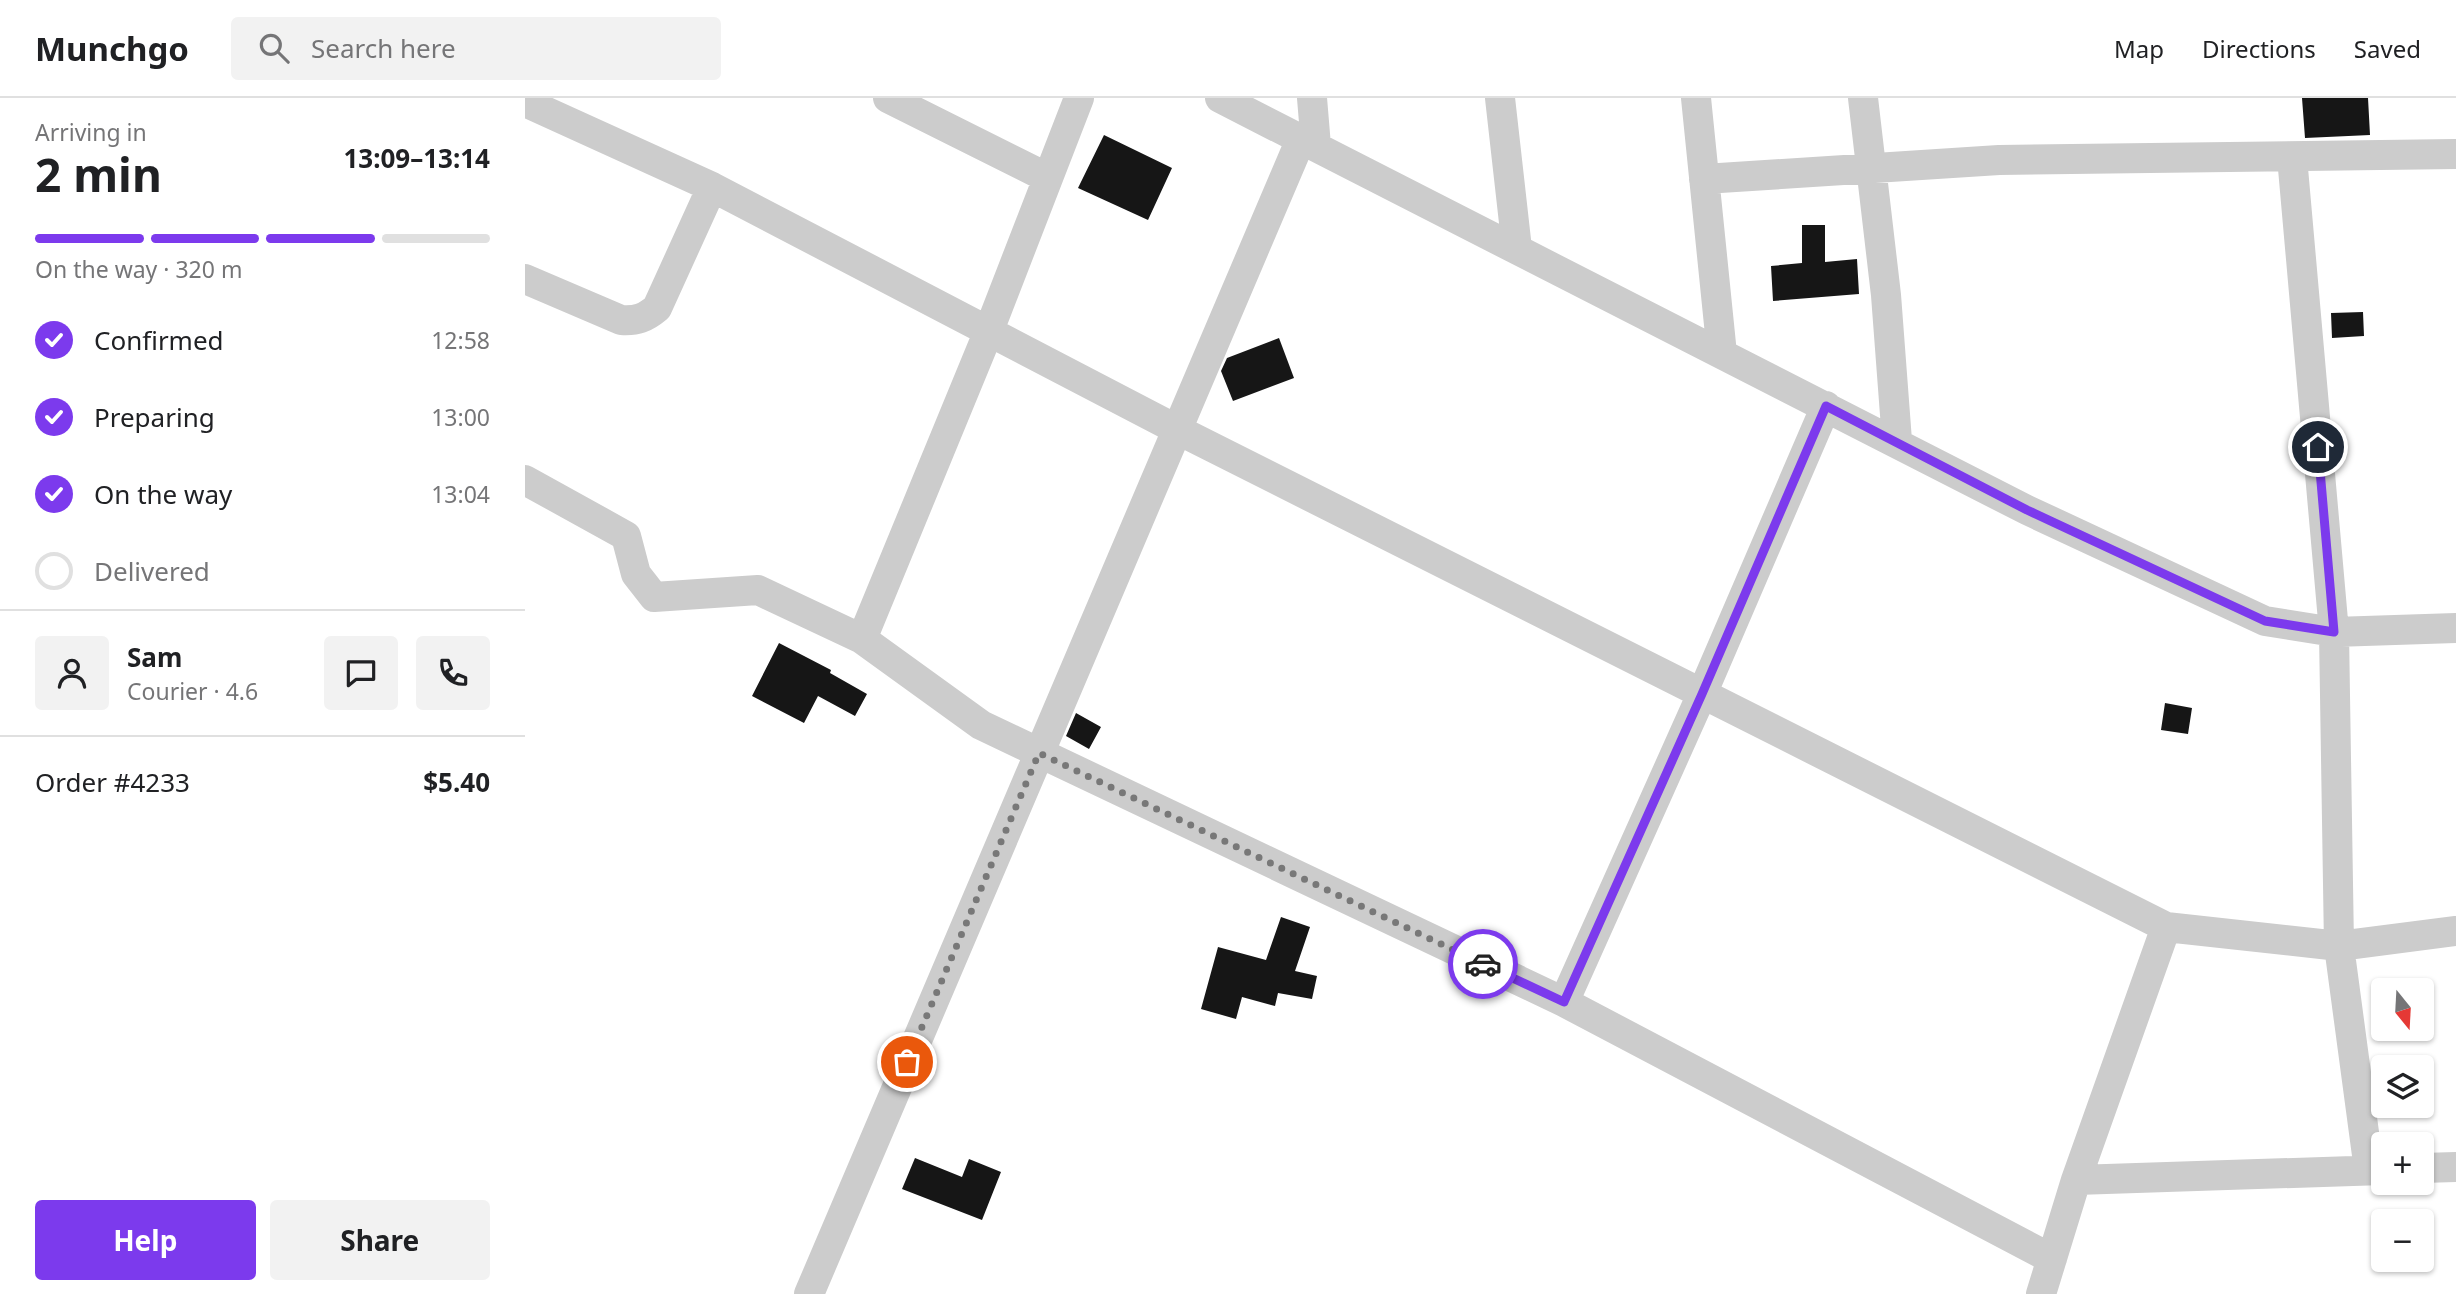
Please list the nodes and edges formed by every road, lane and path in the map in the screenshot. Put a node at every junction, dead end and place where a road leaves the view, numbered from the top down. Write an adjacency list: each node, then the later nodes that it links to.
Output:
1 (887, 98): 13 (street)
2 (1079, 98): 13 (street)
3 (1220, 98): 9 (street)
4 (1312, 98): 9 (street)
5 (1500, 98): 16 (street)
6 (1696, 98): 14 (street)
7 (1863, 98): 12 (street)
8 (525, 102): 15 (street)
9 (1308, 143): 16 (street); 21 (street)
10 (2456, 154): 11 (street)
11 (2292, 157): 12 (street); 25 (street)
12 (1871, 168): 14 (street); 22 (street)
13 (1048, 178): 18 (street)
14 (1704, 179): 19 (street)
15 (712, 187): 17 (street); 18 (street)
16 (1517, 249): 19 (street)
17 (525, 279)
18 (988, 333): 21 (street); 26 (street)
19 (1722, 354): 20 (street)
20 (1826, 406): 22 (street); 27 (street)
21 (1176, 429): 27 (street); 28 (street)
22 (1897, 441): 25 (street)
23 (525, 480): 26 (street)
24 (2456, 628): 25 (street)
25 (2334, 632): 31 (street)
26 (862, 639): 28 (street)
27 (1702, 694): 29 (street); 32 (street)
28 (1039, 753): 32 (street); 39 (street)
29 (2166, 927): 31 (street); 37 (street)
30 (2456, 931): 31 (street)
31 (2339, 946): 33 (street)
32 (1564, 1002): 38 (street)
33 (2371, 1140)
34 (2456, 1167): 35 (street)
35 (2434, 1168)
36 (2371, 1170): 37 (street)
37 (2076, 1180): 38 (street)
38 (2052, 1259): 40 (street)
39 (809, 1294)
40 (2041, 1294)

